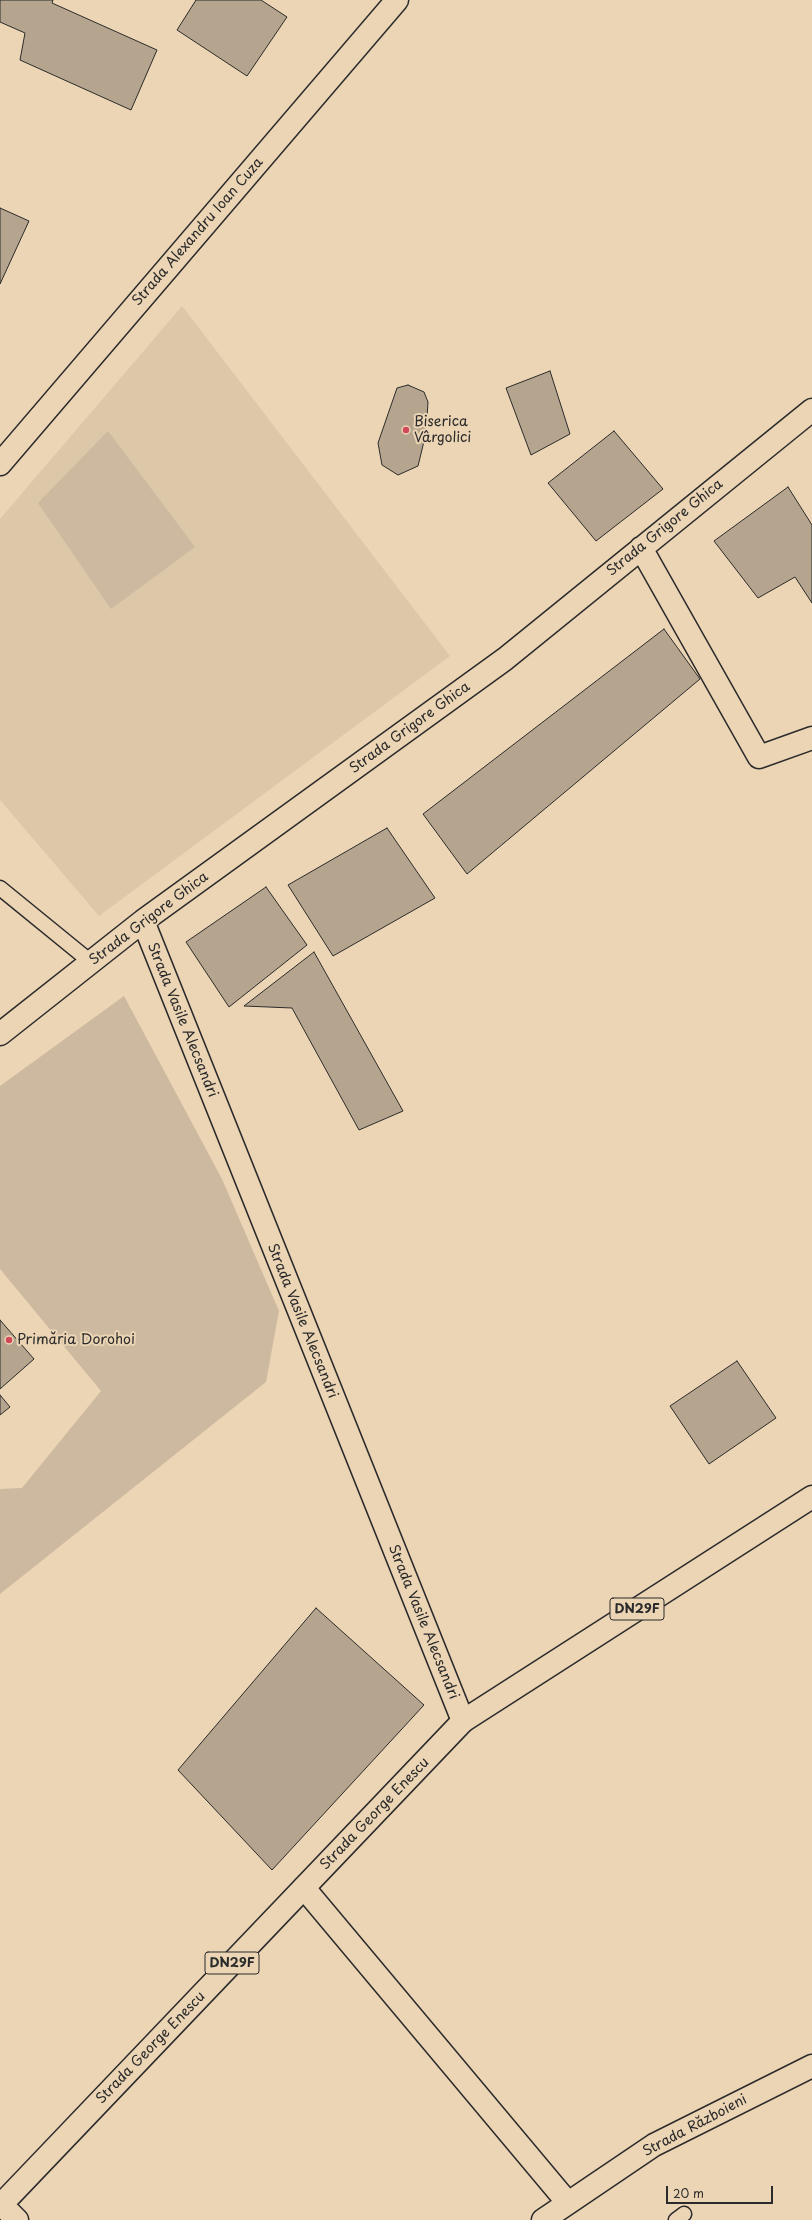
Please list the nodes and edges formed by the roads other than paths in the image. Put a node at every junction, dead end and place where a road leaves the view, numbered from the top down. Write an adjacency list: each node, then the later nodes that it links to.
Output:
1 (397, 0): 3 (street, Strada Alexandru Ioan Cuza)
2 (812, 410): 4 (street, Strada Grigore Ghica)
3 (0, 464)
4 (641, 548): 5 (street); 7 (street, Strada Grigore Ghica)
5 (812, 738)
6 (0, 888): 8 (lane)
7 (143, 921): 8 (street, Strada Grigore Ghica); 11 (street, Strada Vasile Alecsandri)
8 (92, 962): 9 (street, Strada Grigore Ghica)
9 (0, 1034)
10 (812, 1497): 11 (street, Strada George Enescu / DN29F)
11 (463, 1721): 12 (street, Strada George Enescu / DN29F)
12 (304, 1888): 14 (street); 15 (street, Strada George Enescu / DN29F)
13 (812, 2066): 14 (street, Strada Războieni)
14 (568, 2203): 17 (street, Strada Războieni)
15 (1, 2204): 16 (street, DN29F)
16 (17, 2220)
17 (543, 2220)

